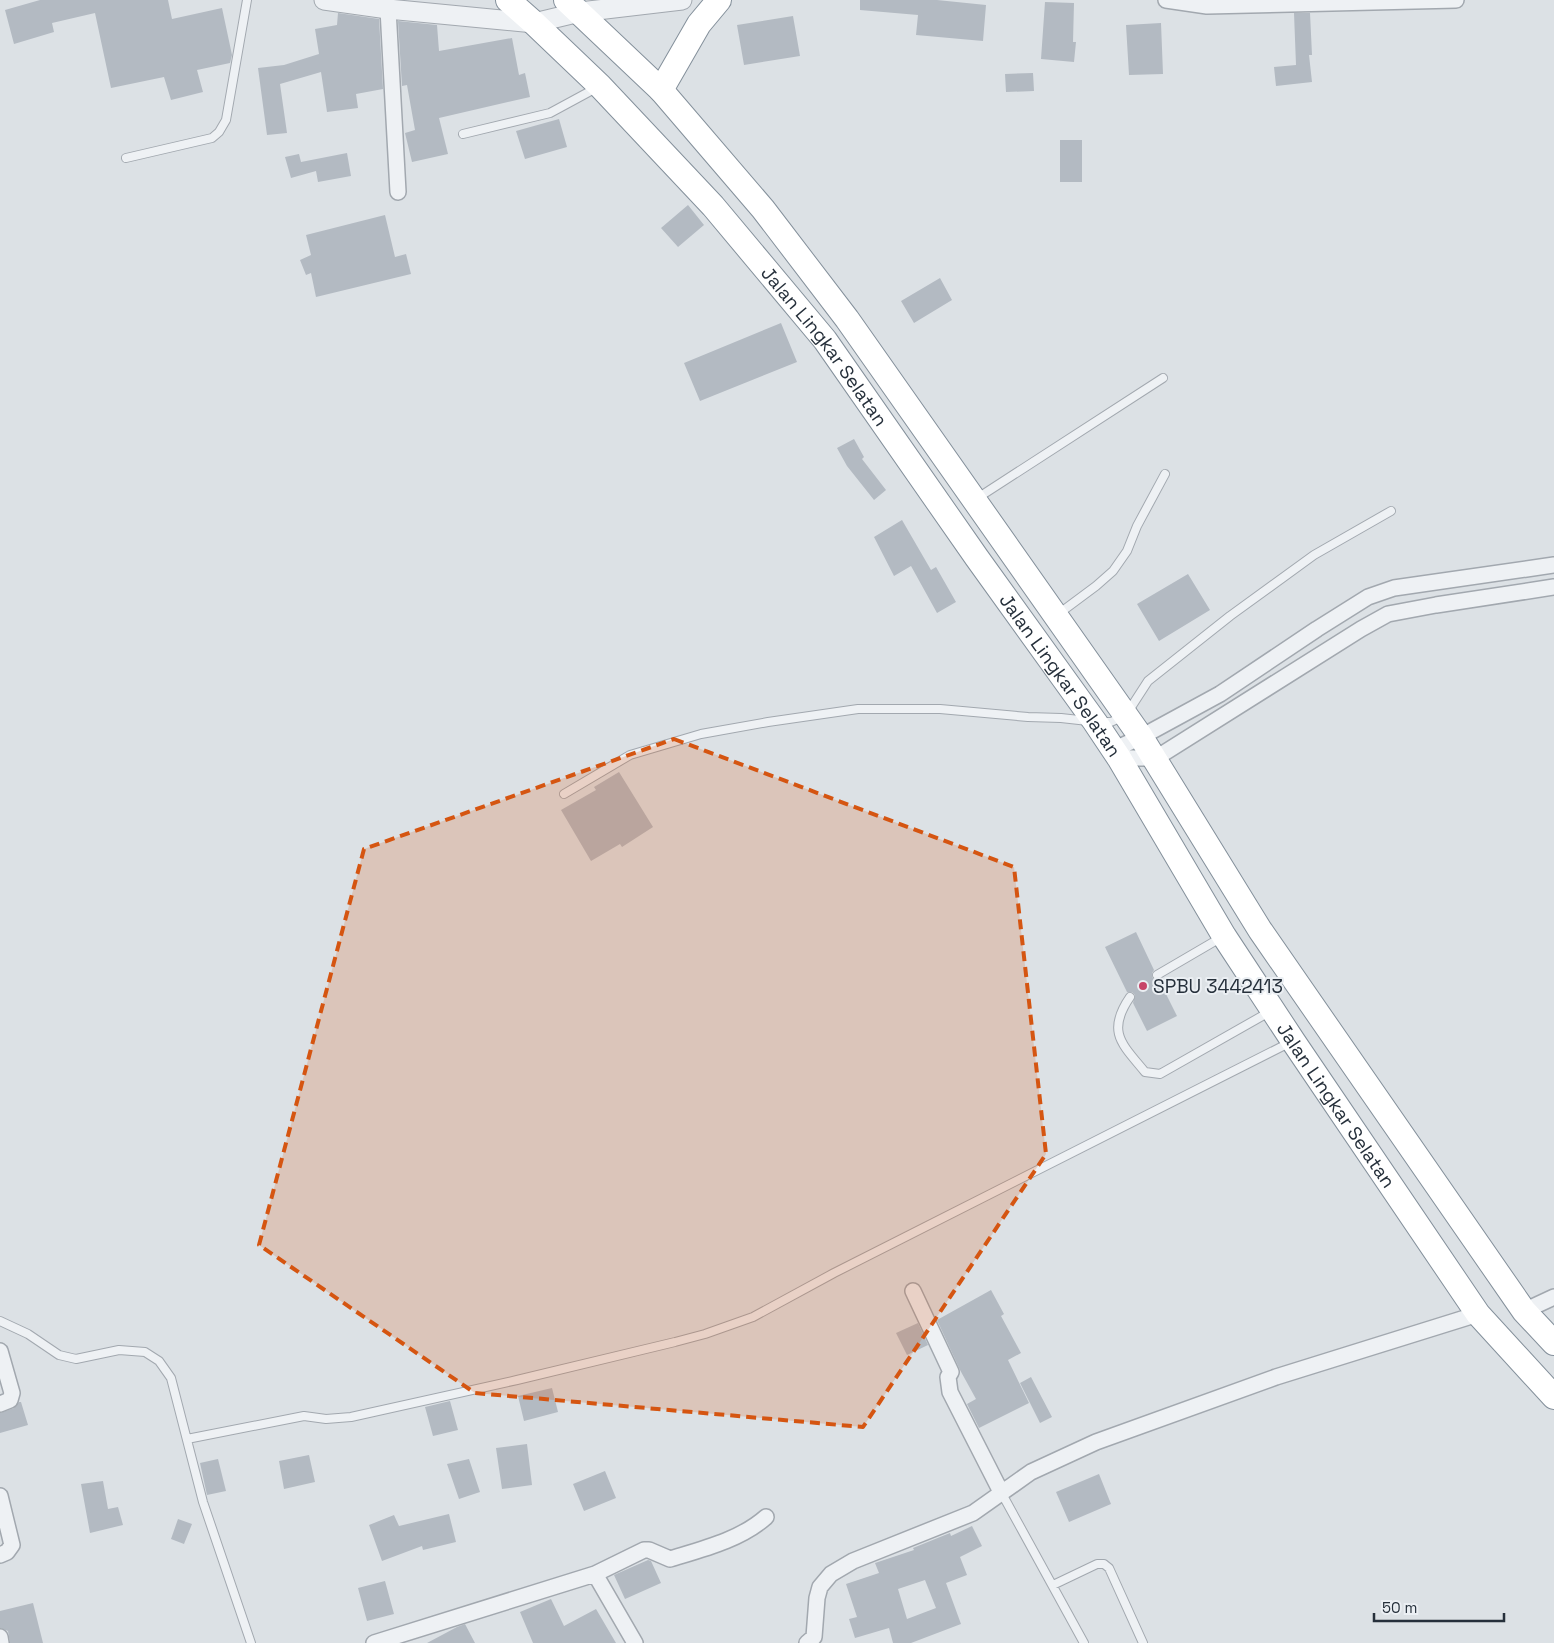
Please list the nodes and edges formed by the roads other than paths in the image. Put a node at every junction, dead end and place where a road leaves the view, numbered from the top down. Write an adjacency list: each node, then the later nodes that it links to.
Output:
1 (247, 0): 15 (lane)
2 (324, 0): 10 (street)
3 (508, 0): 11 (highway, Jalan Lingkar Selatan)
4 (682, 0): 9 (street)
5 (719, 0): 13 (highway)
6 (1166, 0): 8 (street)
7 (1456, 0): 8 (street)
8 (1382, 1)
9 (573, 6): 11 (street); 13 (highway, Jalan Lingkar Selatan)
10 (388, 9): 11 (street); 16 (street)
11 (534, 23): 12 (highway, Jalan Lingkar Selatan)
12 (600, 86): 14 (lane); 25 (highway, Jalan Lingkar Selatan)
13 (662, 90): 19 (highway, Jalan Lingkar Selatan)
14 (463, 134)
15 (126, 158)
16 (398, 192)
17 (1163, 378): 19 (lane)
18 (1164, 474): 23 (lane)
19 (974, 500): 23 (highway, Jalan Lingkar Selatan)
20 (1391, 511): 24 (lane)
21 (1554, 565): 26 (street)
22 (1554, 587): 28 (street)
23 (1055, 616): 24 (highway, Jalan Lingkar Selatan)
24 (1126, 715): 25 (lane); 26 (highway, Jalan Lingkar Selatan)
25 (1095, 722): 27 (highway, Jalan Lingkar Selatan); 29 (lane)
26 (1141, 737): 27 (street); 28 (highway, Jalan Lingkar Selatan)
27 (1116, 754): 28 (street); 30 (highway, Jalan Lingkar Selatan)
28 (1156, 758): 37 (highway, Jalan Lingkar Selatan)
29 (564, 794)
30 (1224, 936): 31 (lane); 33 (highway, Jalan Lingkar Selatan)
31 (1157, 975)
32 (1130, 997): 33 (lane)
33 (1273, 1010): 34 (highway, Jalan Lingkar Selatan)
34 (1293, 1041): 38 (highway, Jalan Lingkar Selatan); 44 (lane)
35 (913, 1291): 45 (street)
36 (1554, 1297): 37 (street)
37 (1524, 1311): 40 (highway, Jalan Lingkar Selatan)
38 (1478, 1314): 42 (highway, Jalan Lingkar Selatan); 45 (street)
39 (0, 1321): 44 (lane)
40 (1554, 1344)
41 (0, 1351): 43 (street)
42 (1554, 1398)
43 (0, 1404)
44 (187, 1439): 54 (lane)
45 (1002, 1492): 50 (lane); 52 (street)
46 (0, 1496): 48 (street)
47 (766, 1517): 49 (street)
48 (0, 1555)
49 (595, 1574): 55 (street); 56 (street)
50 (1054, 1585): 57 (lane); 58 (lane)
51 (0, 1637): 53 (street)
52 (813, 1641)
53 (1, 1643)
54 (251, 1643)
55 (374, 1643)
56 (635, 1643)
57 (1084, 1643)
58 (1142, 1643)

